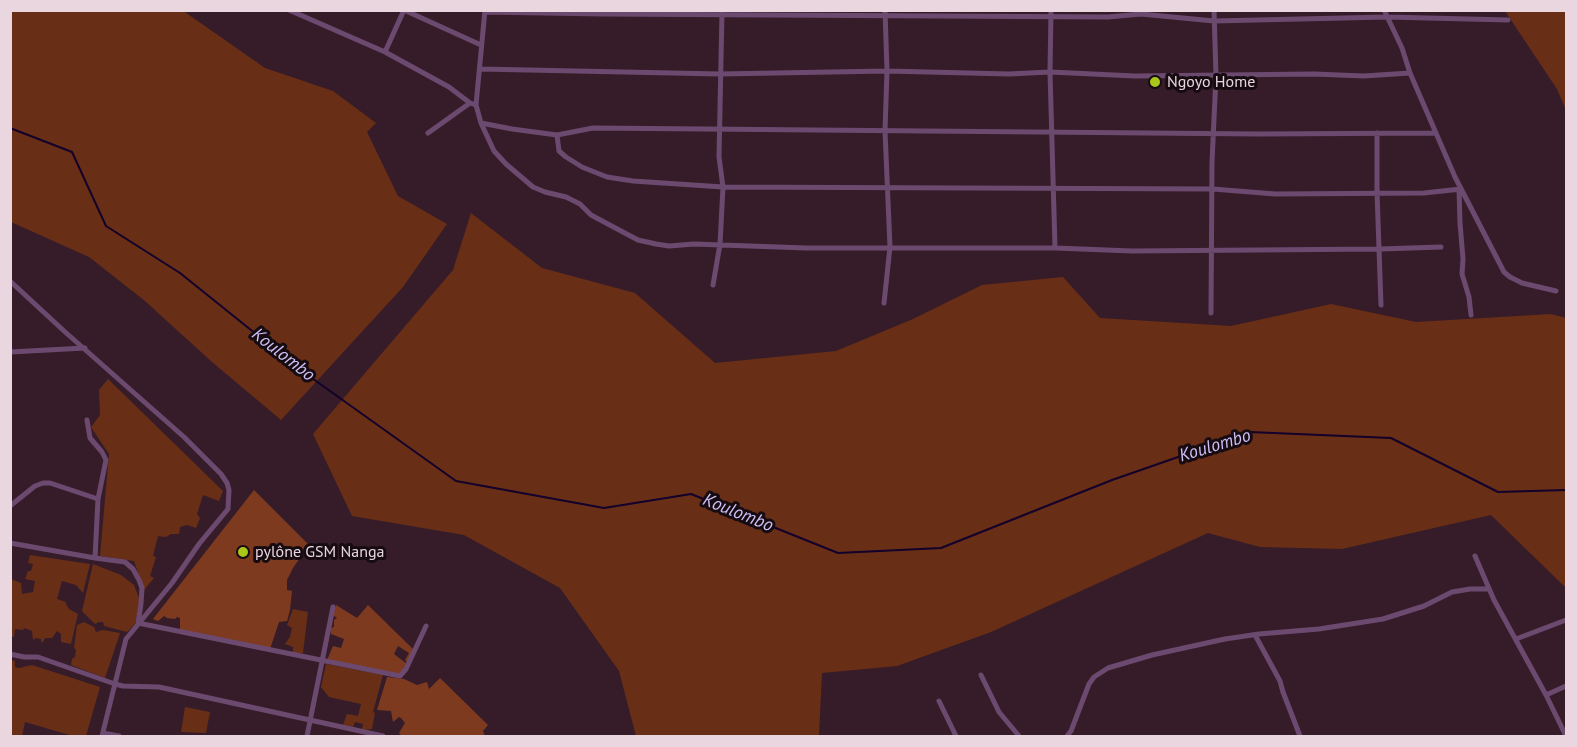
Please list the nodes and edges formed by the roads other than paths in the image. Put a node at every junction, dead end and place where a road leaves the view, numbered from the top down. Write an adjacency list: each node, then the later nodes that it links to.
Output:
1 (289, 10): 12 (street)
2 (1214, 10): 10 (street)
3 (1384, 10): 8 (street)
4 (485, 11): 5 (street); 11 (street)
5 (723, 12): 6 (street); 17 (street)
6 (885, 13): 7 (street); 14 (street)
7 (1051, 13): 10 (street); 15 (street)
8 (1387, 17): 9 (street); 10 (street); 16 (street)
9 (1508, 20)
10 (1214, 21): 18 (street)
11 (481, 45): 12 (street); 13 (street)
12 (385, 52): 19 (street)
13 (480, 69): 17 (street); 19 (street)
14 (887, 71): 15 (street); 17 (street); 22 (street)
15 (1050, 72): 18 (street); 23 (street)
16 (1410, 73): 18 (street); 27 (street)
17 (720, 74): 21 (street)
18 (1216, 76): 25 (street)
19 (473, 104): 20 (street); 24 (street)
20 (481, 123): 28 (street); 35 (street)
21 (720, 129): 22 (street); 28 (street); 29 (street)
22 (885, 131): 23 (street); 30 (street)
23 (1051, 131): 25 (street); 31 (street)
24 (428, 133)
25 (1213, 133): 26 (street); 32 (street)
26 (1377, 133): 27 (street); 34 (street)
27 (1436, 133): 33 (street)
28 (556, 135): 29 (street)
29 (723, 187): 30 (street); 35 (street)
30 (887, 187): 31 (street); 36 (street)
31 (1053, 189): 32 (street); 38 (street)
32 (1213, 189): 34 (street); 40 (street)
33 (1460, 189): 34 (street); 43 (street); 47 (street)
34 (1377, 192): 39 (street)
35 (720, 244): 36 (street); 42 (street)
36 (890, 247): 38 (street); 44 (street)
37 (1441, 247): 39 (street)
38 (1055, 248): 40 (street)
39 (1380, 249): 40 (street); 45 (street)
40 (1212, 250): 46 (street)
41 (10, 281): 48 (street)
42 (713, 285)
43 (1556, 291)
44 (884, 303)
45 (1381, 305)
46 (1211, 313)
47 (1471, 315)
48 (85, 348): 49 (street); 59 (street)
49 (10, 352)
50 (87, 420): 51 (street)
51 (98, 499): 52 (street); 55 (street)
52 (10, 506)
53 (10, 543): 55 (street)
54 (1475, 556): 56 (street)
55 (95, 558): 59 (street)
56 (1489, 589): 61 (street); 62 (street)
57 (333, 607): 64 (street)
58 (1566, 620): 62 (street)
59 (138, 623): 64 (street); 66 (street)
60 (426, 626): 64 (street)
61 (1256, 635): 77 (street); 78 (street)
62 (1516, 639): 68 (street)
63 (10, 654): 66 (street)
64 (322, 660): 70 (street)
65 (981, 675): 76 (street)
66 (115, 684): 70 (street); 71 (street)
67 (1566, 686): 68 (street)
68 (1546, 695): 79 (street)
69 (939, 701): 75 (street)
70 (311, 720): 73 (street); 74 (street)
71 (103, 735): 72 (street)
72 (119, 736)
73 (307, 736)
74 (383, 736)
75 (956, 736)
76 (1019, 736)
77 (1067, 736)
78 (1300, 736)
79 (1566, 736)

